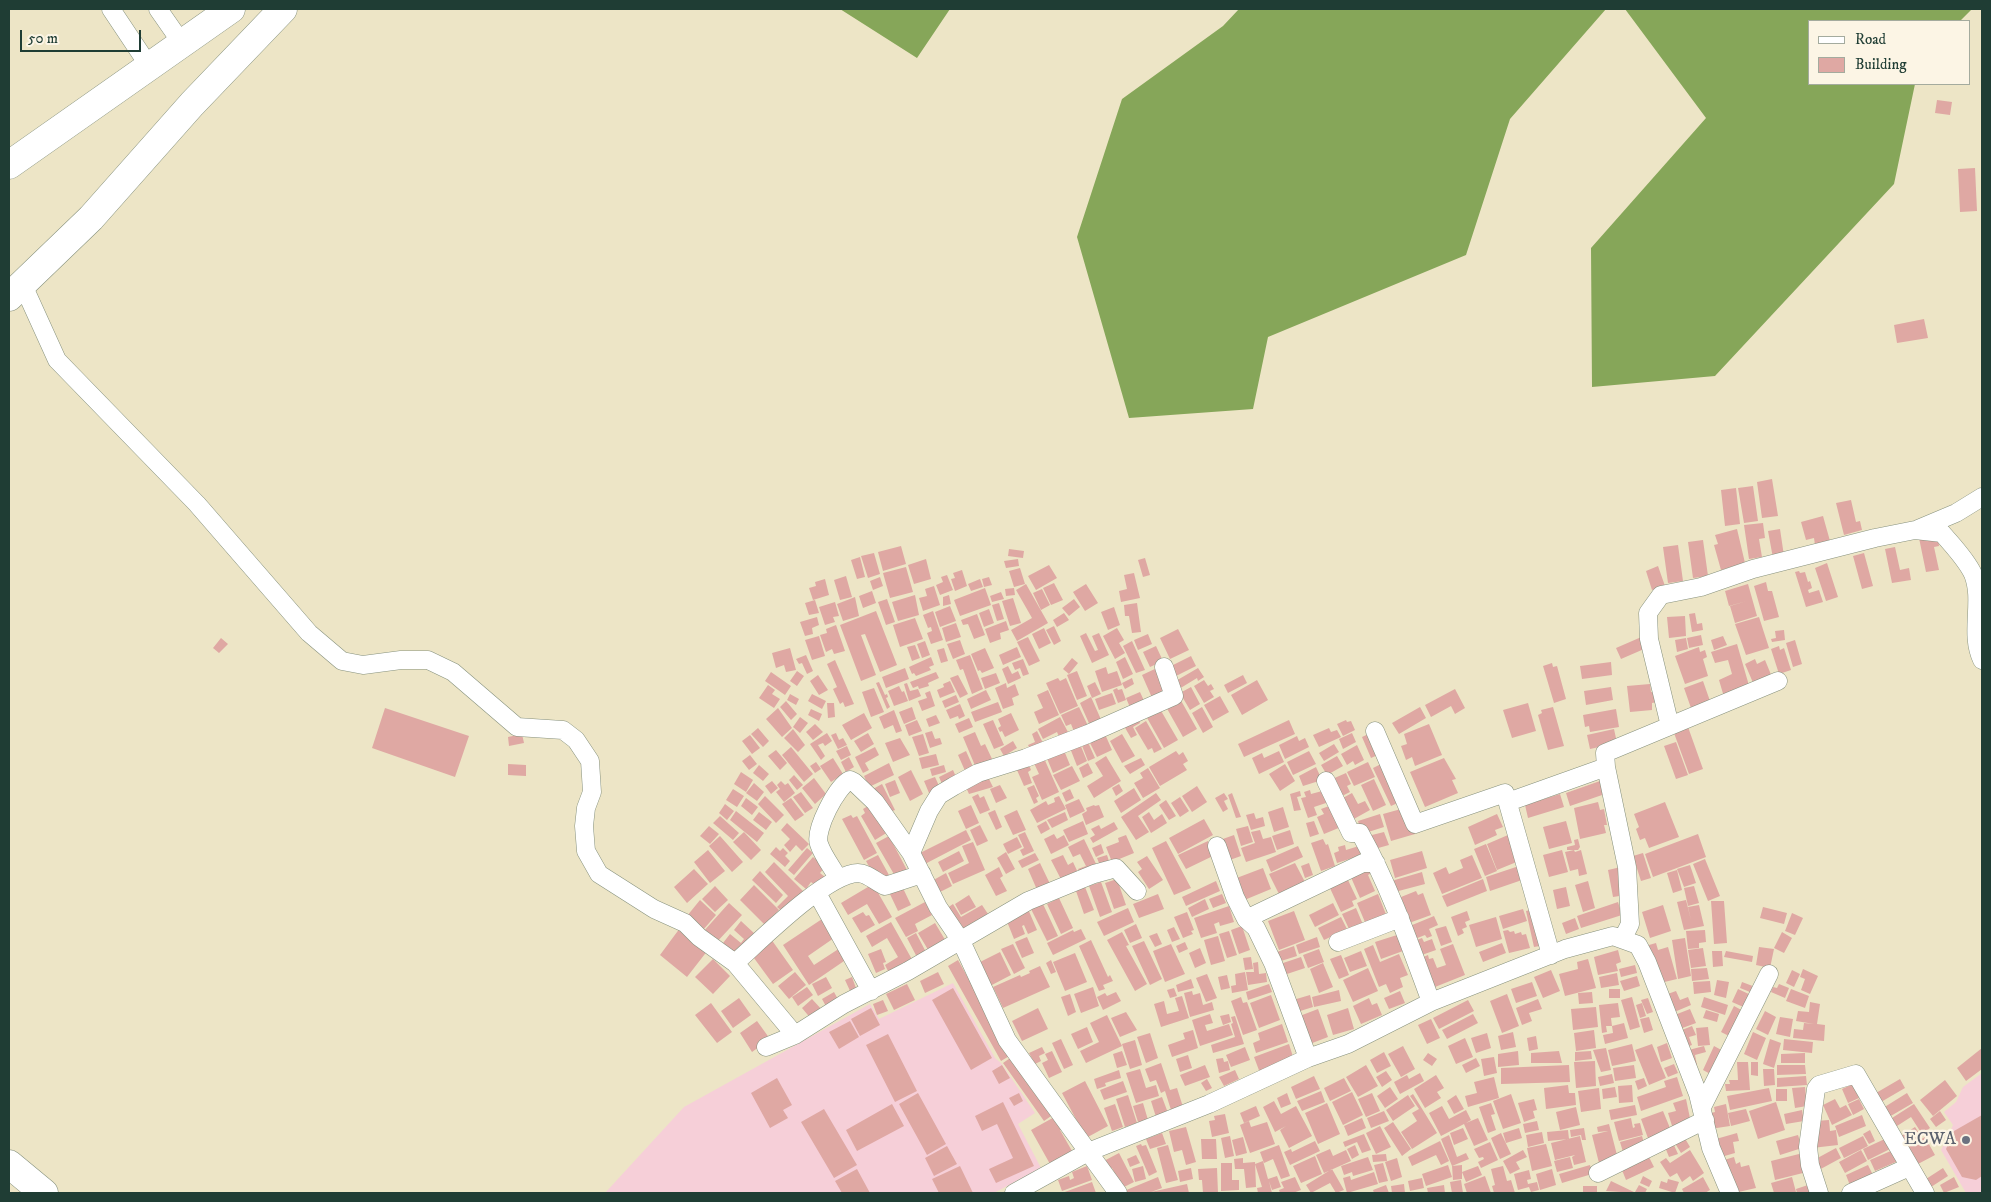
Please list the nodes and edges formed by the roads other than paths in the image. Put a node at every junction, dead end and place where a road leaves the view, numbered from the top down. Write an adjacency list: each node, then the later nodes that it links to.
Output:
1 (111, 9): 6 (street)
2 (158, 9): 5 (street)
3 (231, 9): 5 (main road)
4 (282, 9): 8 (main road)
5 (181, 42): 6 (main road)
6 (148, 66): 7 (main road)
7 (9, 165)
8 (16, 291): 32 (street)
9 (1982, 497): 10 (street)
10 (1915, 530): 11 (street); 14 (street)
11 (1982, 660)
12 (1164, 667): 20 (street)
13 (1778, 681): 14 (street)
14 (1670, 726): 16 (street)
15 (1374, 730): 18 (street)
16 (1606, 767): 18 (street); 28 (street)
17 (1326, 781): 21 (street)
18 (1508, 802): 31 (street)
19 (1217, 846): 26 (street)
20 (911, 853): 22 (street); 23 (street)
21 (1376, 863): 26 (street); 27 (street)
22 (922, 874): 23 (street); 29 (street)
23 (838, 878): 25 (street)
24 (1137, 891): 29 (street)
25 (817, 893): 32 (street); 34 (street)
26 (1246, 918): 38 (street)
27 (1400, 918): 30 (street); 35 (street)
28 (1623, 938): 31 (street); 39 (street)
29 (961, 941): 34 (street); 40 (street)
30 (1338, 942)
31 (1552, 955): 35 (street)
32 (735, 963): 36 (street)
33 (1768, 974): 39 (street)
34 (871, 992): 36 (street)
35 (1431, 1002): 38 (street)
36 (795, 1035): 37 (street)
37 (766, 1047)
38 (1308, 1058): 40 (street)
39 (1703, 1114): 43 (street); 47 (street)
40 (1088, 1152): 45 (street); 46 (street)
41 (9, 1164): 44 (main road)
42 (1909, 1167): 48 (street); 49 (street); 50 (street)
43 (1598, 1173)
44 (44, 1193)
45 (1014, 1193)
46 (1118, 1193)
47 (1730, 1193)
48 (1819, 1193)
49 (1850, 1193)
50 (1925, 1193)

